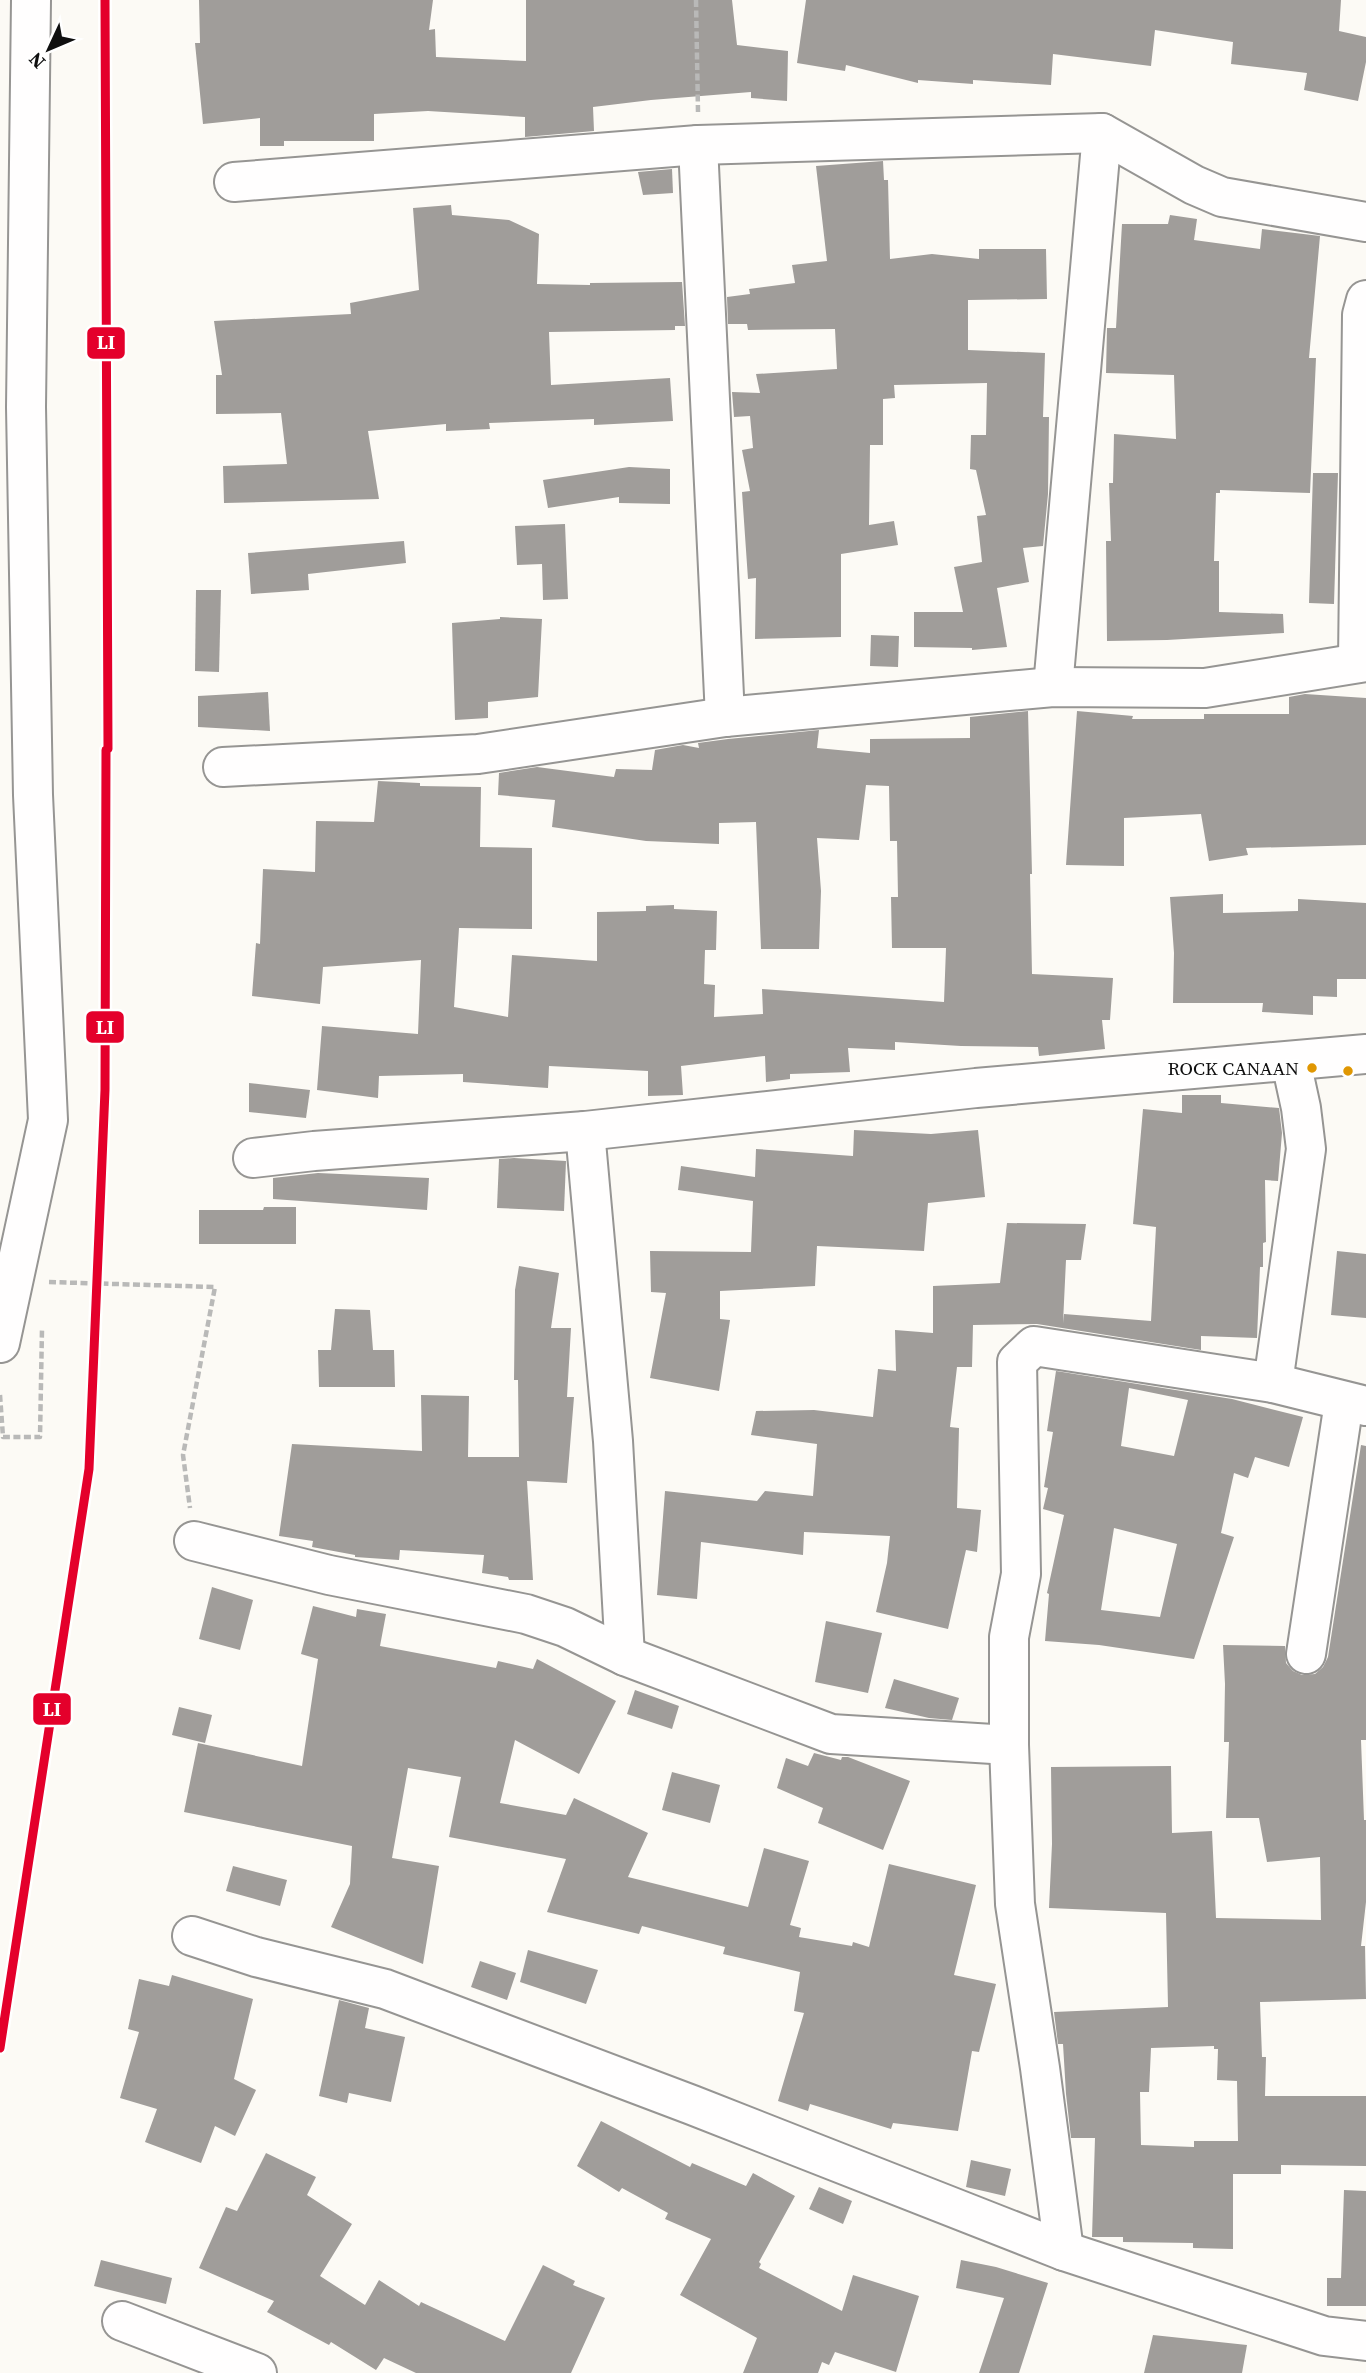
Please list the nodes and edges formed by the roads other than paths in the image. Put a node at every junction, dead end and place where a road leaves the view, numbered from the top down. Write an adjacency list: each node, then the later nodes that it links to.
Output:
1 (31, 0): 15 (street)
2 (1102, 133): 3 (street); 5 (street); 8 (street)
3 (698, 145): 4 (street); 9 (street)
4 (234, 182)
5 (1366, 222)
6 (1366, 300): 7 (street)
7 (1362, 662): 8 (street)
8 (1053, 687): 9 (street)
9 (725, 718): 10 (street)
10 (223, 767)
11 (1366, 1054): 12 (street)
12 (1291, 1062): 13 (street); 16 (street)
13 (584, 1131): 14 (street); 20 (street)
14 (253, 1158)
15 (0, 1343)
16 (1272, 1383): 17 (street); 21 (street)
17 (1355, 1404): 19 (street)
18 (194, 1541): 20 (street)
19 (1306, 1654)
20 (625, 1656): 21 (street)
21 (1009, 1745): 23 (street)
22 (192, 1936): 23 (street)
23 (1064, 2251): 25 (street)
24 (122, 2321): 26 (street)
25 (1366, 2341)
26 (257, 2373)

